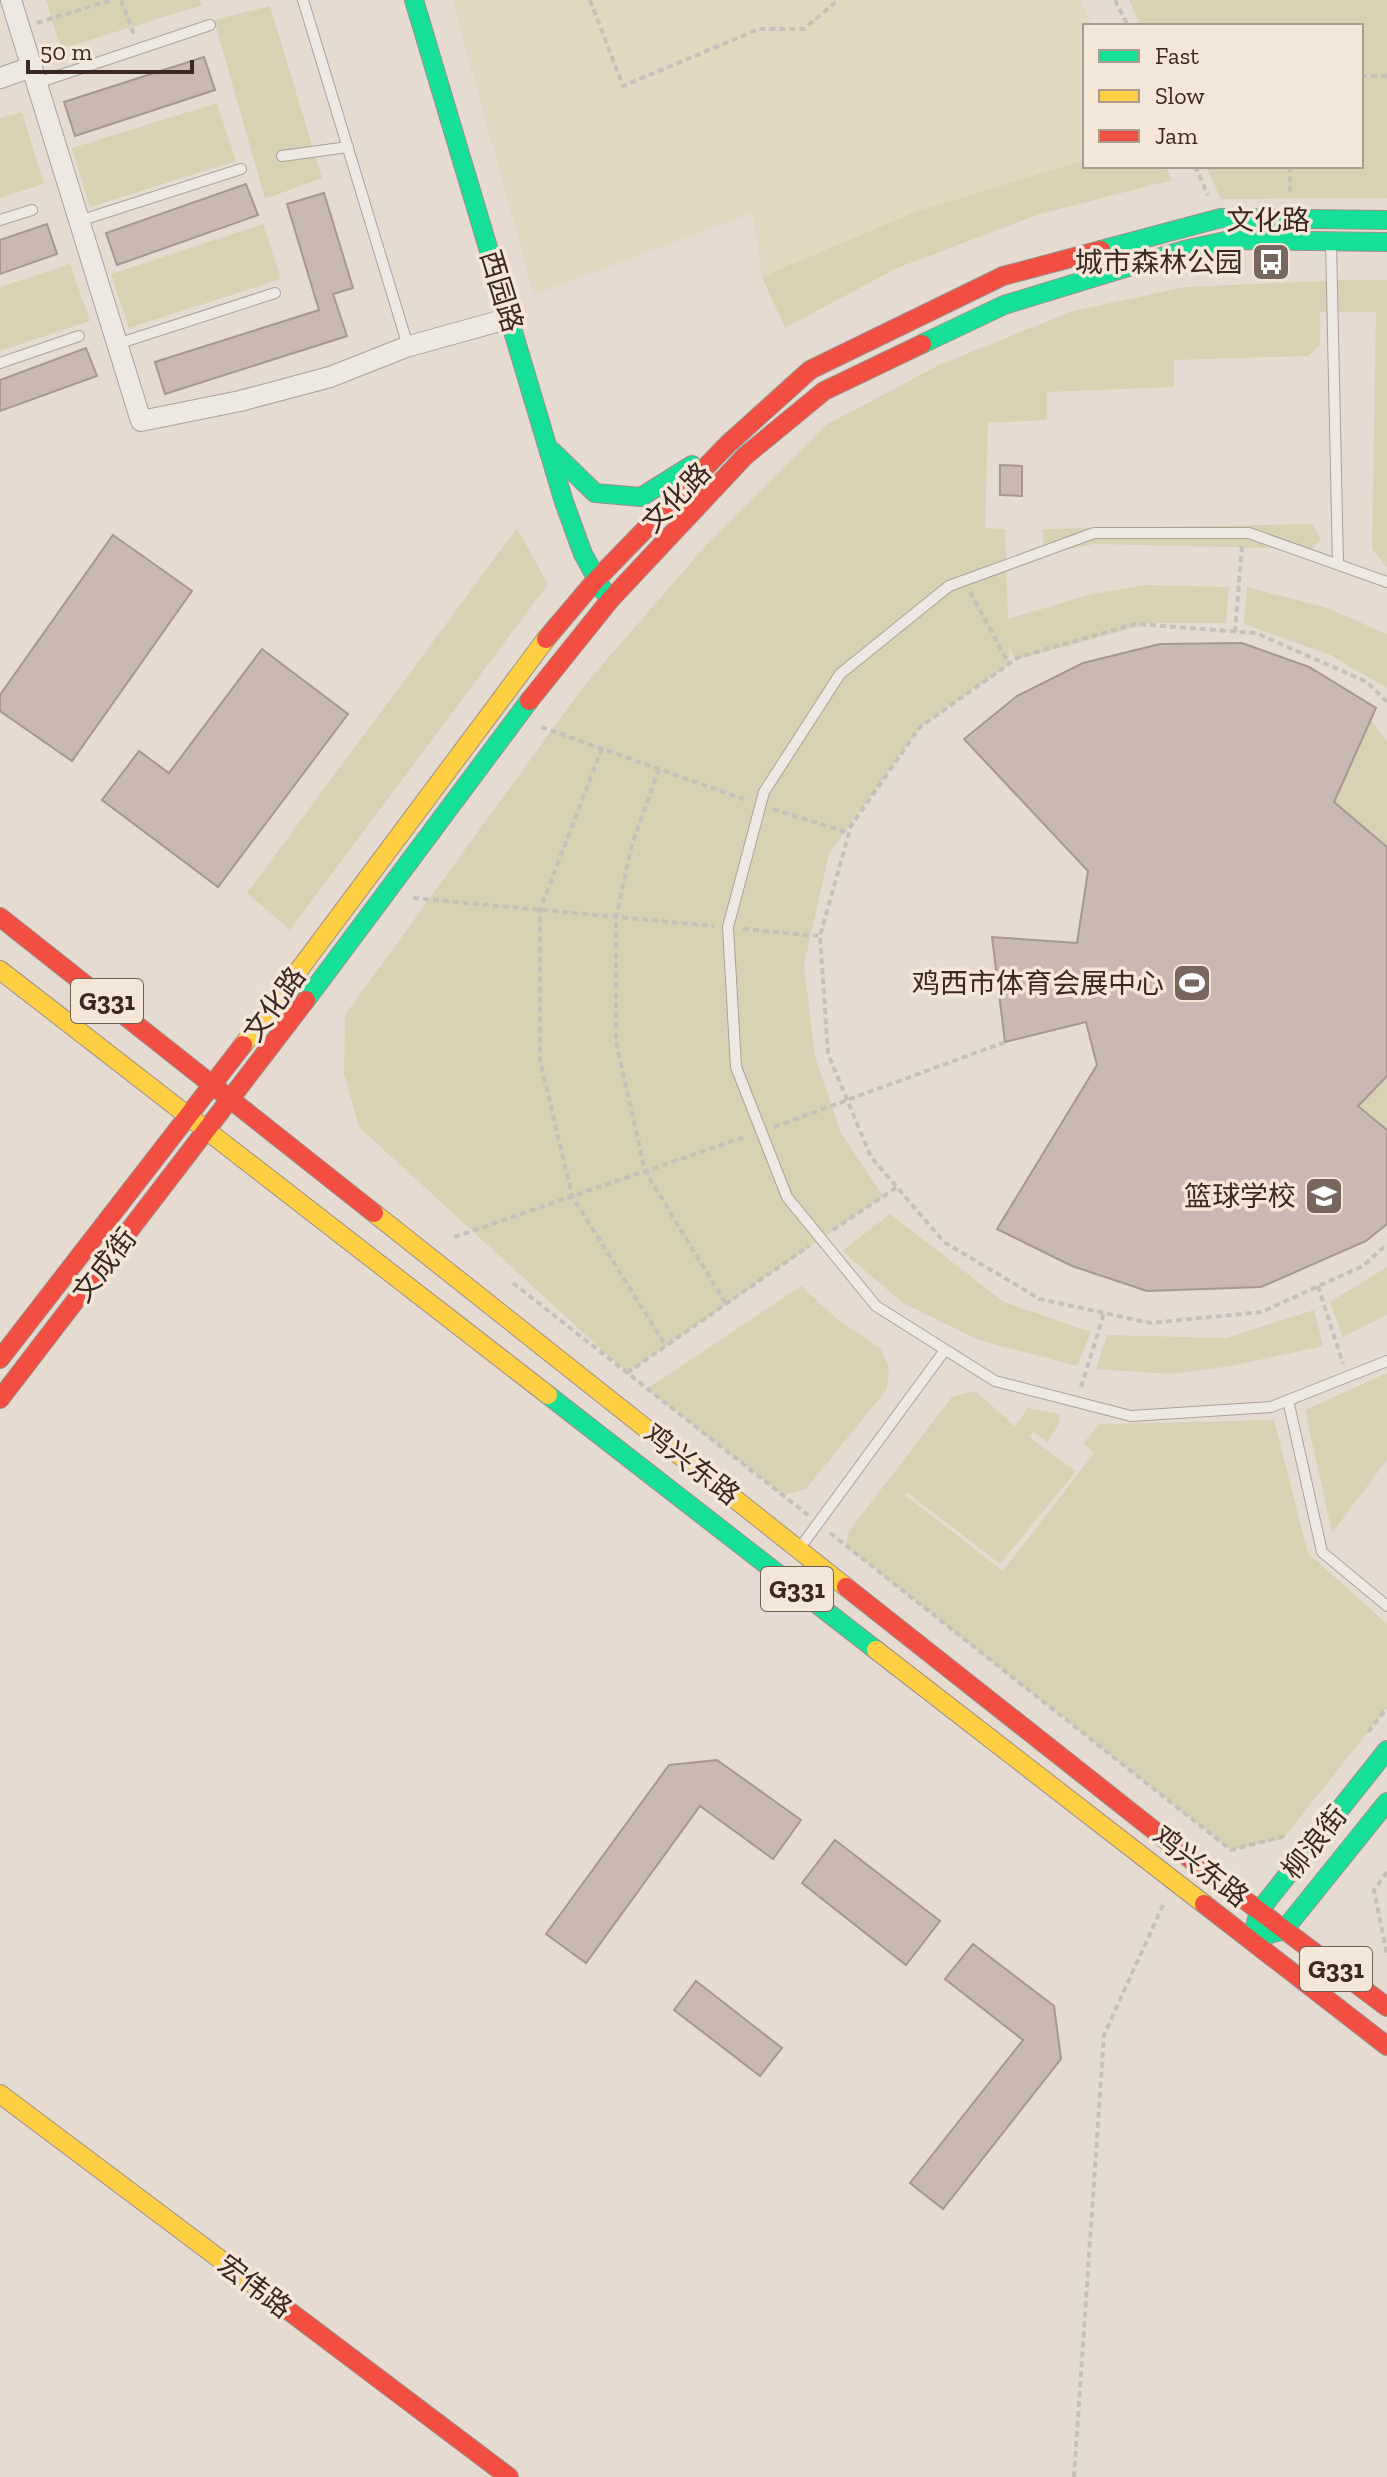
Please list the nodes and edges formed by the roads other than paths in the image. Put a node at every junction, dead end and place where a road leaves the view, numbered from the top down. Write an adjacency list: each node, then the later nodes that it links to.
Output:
1 (11, 0): 5 (street)
2 (303, 0): 7 (lane)
3 (414, 0): 17 (main road, 西园路)
4 (210, 25): 5 (lane)
5 (34, 75): 6 (street); 13 (street)
6 (0, 78)
7 (348, 147): 8 (lane); 20 (lane)
8 (282, 156)
9 (241, 169): 13 (lane)
10 (32, 210): 11 (lane)
11 (0, 220)
12 (1387, 220): 22 (main road, 文化路)
13 (79, 221): 19 (street)
14 (1331, 242): 15 (main road, 文化路); 24 (lane); 27 (main road, 文化路)
15 (1387, 242)
16 (275, 293): 19 (lane)
17 (510, 318): 20 (street); 23 (main road, 西园路)
18 (79, 336): 21 (lane)
19 (117, 344): 20 (street)
20 (408, 346)
21 (0, 363)
22 (728, 444): 23 (main road); 25 (main road, 文化路)
23 (548, 448): 25 (main road, 西园路)
24 (1338, 564): 26 (lane); 34 (lane)
25 (595, 581): 27 (main road, 西园路); 30 (main road, 文化路)
26 (1387, 582)
27 (610, 600): 31 (main road, 文化路)
28 (0, 917): 30 (main road, 鸡兴东路 / G331)
29 (0, 970): 32 (main road, G331)
30 (213, 1085): 31 (main road, 鸡兴东路 / G331); 32 (main road, 文化路)
31 (231, 1098): 33 (main road, 文化路); 39 (main road, 鸡兴东路 / G331)
32 (187, 1117): 33 (main road, G331); 35 (main road, 文成街)
33 (208, 1131): 37 (main road, 文成街); 45 (main road, 鸡兴东路 / G331)
34 (945, 1350): 38 (lane); 39 (lane)
35 (0, 1359)
36 (1387, 1361): 38 (lane)
37 (0, 1399)
38 (1288, 1400): 40 (lane)
39 (799, 1549): 43 (main road, 鸡兴东路 / G331)
40 (1387, 1606)
41 (1387, 1750): 43 (main road, 柳浪街)
42 (1387, 1802): 44 (main road, 柳浪街)
43 (1259, 1911): 44 (main road, 鸡兴东路 / G331); 45 (main road, 柳浪街)
44 (1284, 1930): 45 (main road); 46 (main road, 鸡兴东路 / G331)
45 (1251, 1939): 47 (main road, 鸡兴东路 / G331)
46 (1387, 2007)
47 (1387, 2046)
48 (0, 2094): 49 (main road, 宏伟路)
49 (509, 2477)

